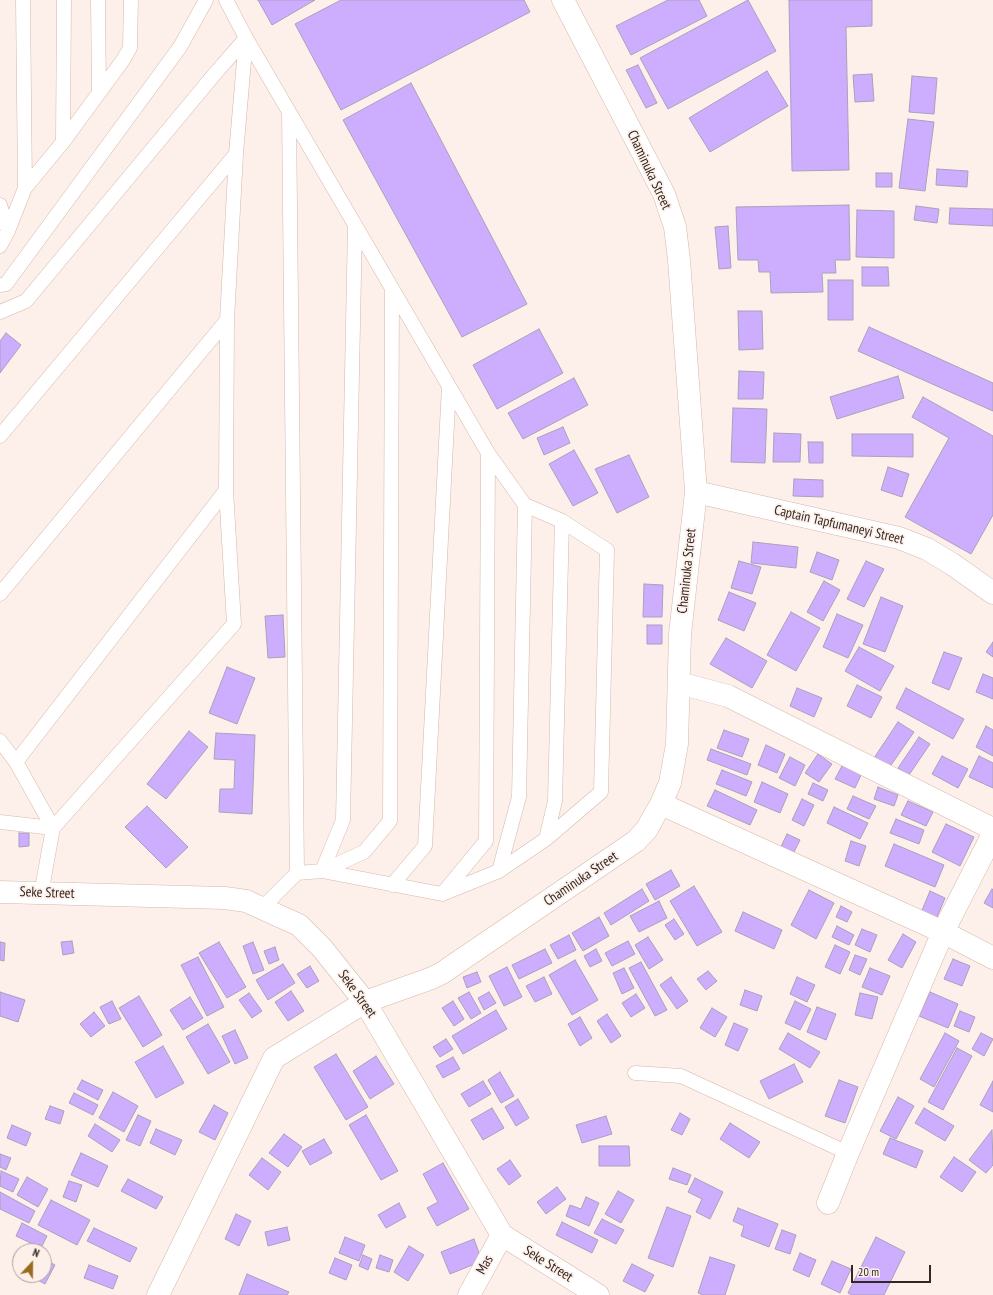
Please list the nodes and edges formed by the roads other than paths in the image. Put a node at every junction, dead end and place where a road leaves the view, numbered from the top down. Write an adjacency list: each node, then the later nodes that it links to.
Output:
1 (23, 0): 13 (lane)
2 (64, 0): 11 (lane)
3 (98, 0): 9 (lane)
4 (131, 0): 9 (lane)
5 (206, 0): 18 (lane)
6 (226, 0): 8 (lane)
7 (563, 0): 26 (street, Chaminuka Street)
8 (246, 38): 10 (lane); 12 (lane); 20 (lane)
9 (99, 93): 11 (lane)
10 (289, 109): 15 (lane); 42 (lane)
11 (63, 142): 13 (lane)
12 (236, 154): 21 (lane); 23 (lane)
13 (25, 188): 16 (lane)
14 (0, 205): 16 (lane)
15 (355, 225): 19 (lane); 40 (lane)
16 (8, 231): 17 (lane)
17 (0, 246)
18 (0, 285)
19 (392, 288): 22 (lane); 40 (lane)
20 (0, 312)
21 (227, 320): 25 (lane); 30 (lane)
22 (449, 386): 24 (lane); 43 (lane)
23 (0, 436)
24 (488, 453): 27 (lane); 46 (lane)
25 (226, 490): 33 (lane); 36 (lane)
26 (696, 492): 29 (street, Captain Tapfumaneyi Street); 31 (street, Chaminuka Street)
27 (525, 505): 28 (lane); 41 (lane)
28 (562, 521): 39 (lane); 39 (lane)
29 (993, 593)
30 (0, 594)
31 (679, 684): 34 (street, Chaminuka Street); 37 (street)
32 (0, 740): 33 (lane)
33 (16, 762): 36 (lane)
34 (661, 804): 48 (street); 50 (street, Chaminuka Street)
35 (0, 822): 36 (lane)
36 (54, 828): 45 (lane)
37 (993, 829)
38 (993, 834): 48 (street)
39 (546, 839): 41 (lane)
40 (322, 871): 42 (lane); 43 (lane)
41 (499, 871): 46 (lane)
42 (296, 873): 47 (lane)
43 (392, 885): 46 (lane)
44 (0, 892): 45 (street, Seke Street)
45 (41, 894): 47 (street, Seke Street)
46 (442, 894)
47 (262, 908): 50 (street, Seke Street)
48 (943, 932): 49 (street); 52 (street)
49 (993, 958)
50 (365, 1002): 54 (street, Seke Street); 55 (street, Chaminuka Street)
51 (635, 1073): 52 (lane)
52 (848, 1153): 53 (street)
53 (828, 1203)
54 (502, 1235): 56 (street, Mas); 57 (street, Seke Street)
55 (158, 1295)
56 (469, 1295)
57 (598, 1295)

